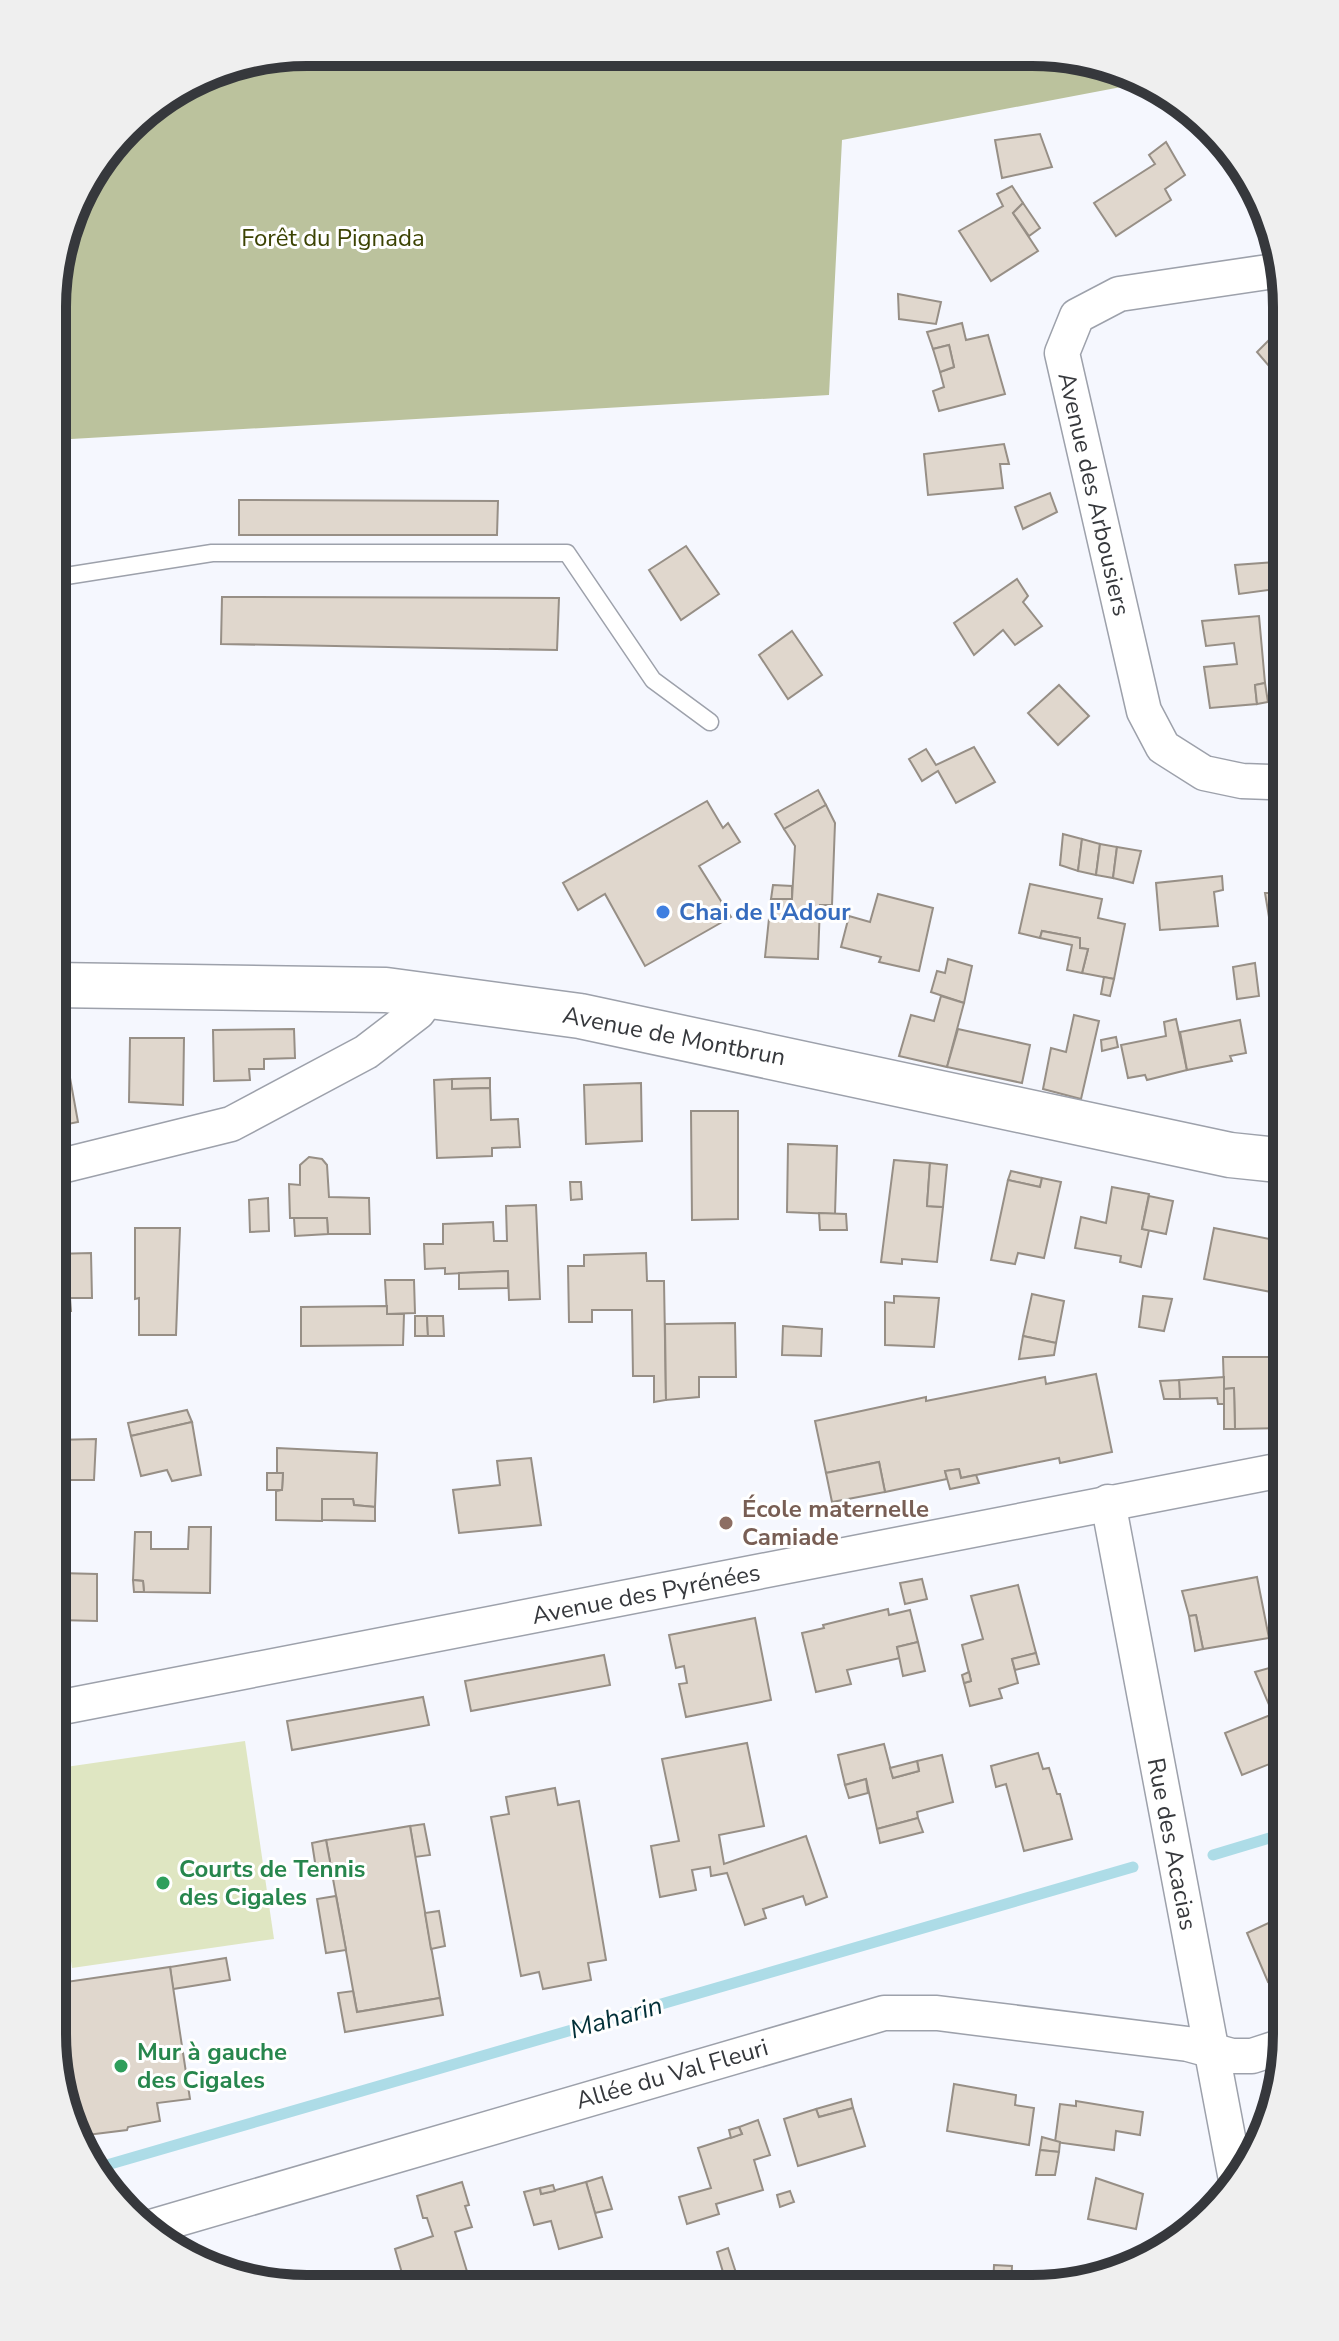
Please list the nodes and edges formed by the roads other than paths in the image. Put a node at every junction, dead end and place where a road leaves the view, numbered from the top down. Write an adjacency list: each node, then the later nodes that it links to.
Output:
1 (1270, 272): 4 (street, Avenue des Arbousiers)
2 (66, 576): 3 (lane)
3 (710, 722)
4 (1273, 782)
5 (66, 985): 6 (street, Avenue de Montbrun)
6 (430, 995): 7 (street, Avenue de Montbrun); 8 (street)
7 (1273, 1159)
8 (66, 1165)
9 (1272, 1472): 10 (street, Avenue des Pyrénées)
10 (1108, 1502): 11 (street, Avenue des Pyrénées); 12 (street, Rue des Acacias)
11 (66, 1706)
12 (1211, 2050): 13 (street, Allée du Val Fleuri); 14 (street, Rue des Acacias); 15 (street, Allée du Val Fleuri)
13 (1272, 2050)
14 (1233, 2166)
15 (160, 2224)

